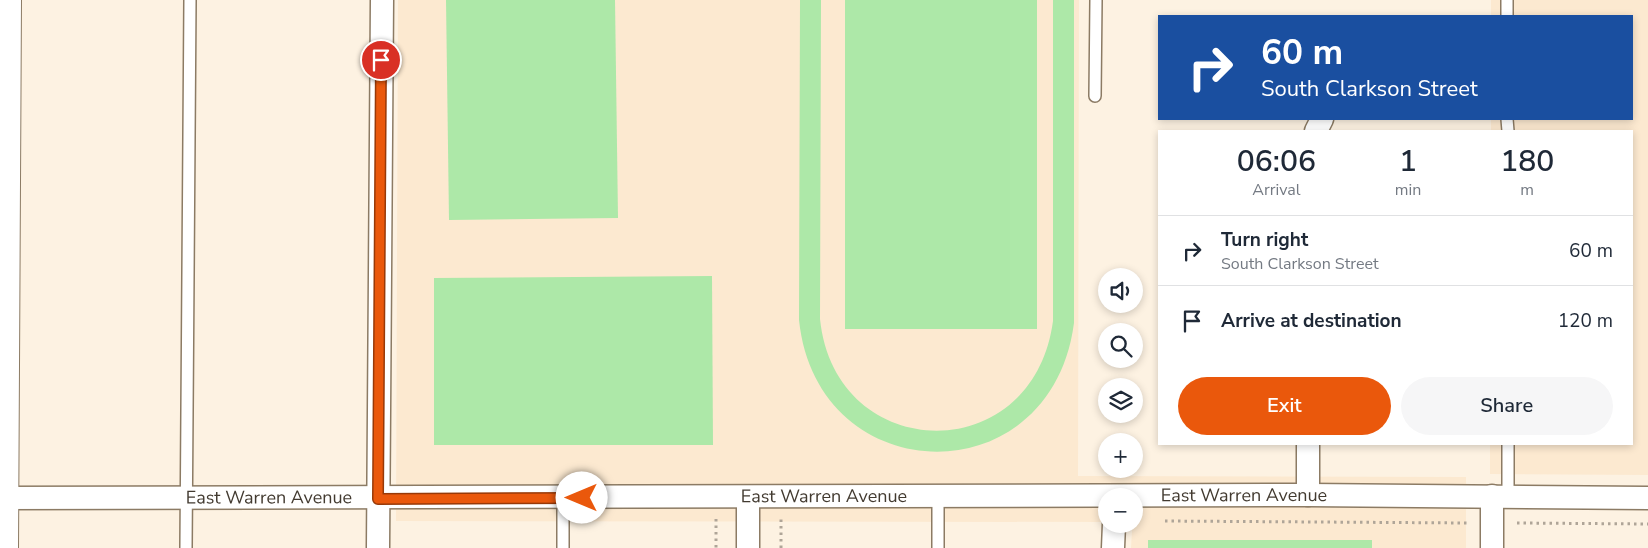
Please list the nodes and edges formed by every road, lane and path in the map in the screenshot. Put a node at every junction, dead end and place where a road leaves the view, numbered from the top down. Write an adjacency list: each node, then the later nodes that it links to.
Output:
1 (7, 0): 16 (street)
2 (190, 0): 17 (lane)
3 (382, 0): 20 (street)
4 (1096, 0): 7 (lane)
5 (1506, 0): 6 (lane)
6 (1507, 15)
7 (1095, 96)
8 (1308, 445): 11 (street)
9 (1508, 445): 14 (lane)
10 (938, 495): 12 (street, East Warren Avenue); 15 (street, East Warren Avenue); 35 (lane)
11 (1308, 495): 13 (street, East Warren Avenue); 14 (street, East Warren Avenue)
12 (1098, 496)
13 (1143, 496)
14 (1500, 496): 19 (street, East Warren Avenue); 37 (street)
15 (748, 497): 18 (street, East Warren Avenue); 33 (street)
16 (2, 498): 17 (street, East Warren Avenue); 28 (street)
17 (187, 498): 20 (street, East Warren Avenue); 29 (lane)
18 (563, 498): 20 (street, East Warren Avenue); 31 (lane)
19 (1648, 498)
20 (378, 499): 30 (street)
21 (716, 515): 32 (path)
22 (782, 516): 34 (path)
23 (1163, 521): 24 (path)
24 (1469, 524)
25 (1517, 524): 26 (path)
26 (1648, 524)
27 (1114, 533): 36 (street)
28 (4, 548)
29 (186, 548)
30 (378, 548)
31 (563, 548)
32 (716, 548)
33 (748, 548)
34 (781, 548)
35 (938, 548)
36 (1114, 548)
37 (1492, 548)

